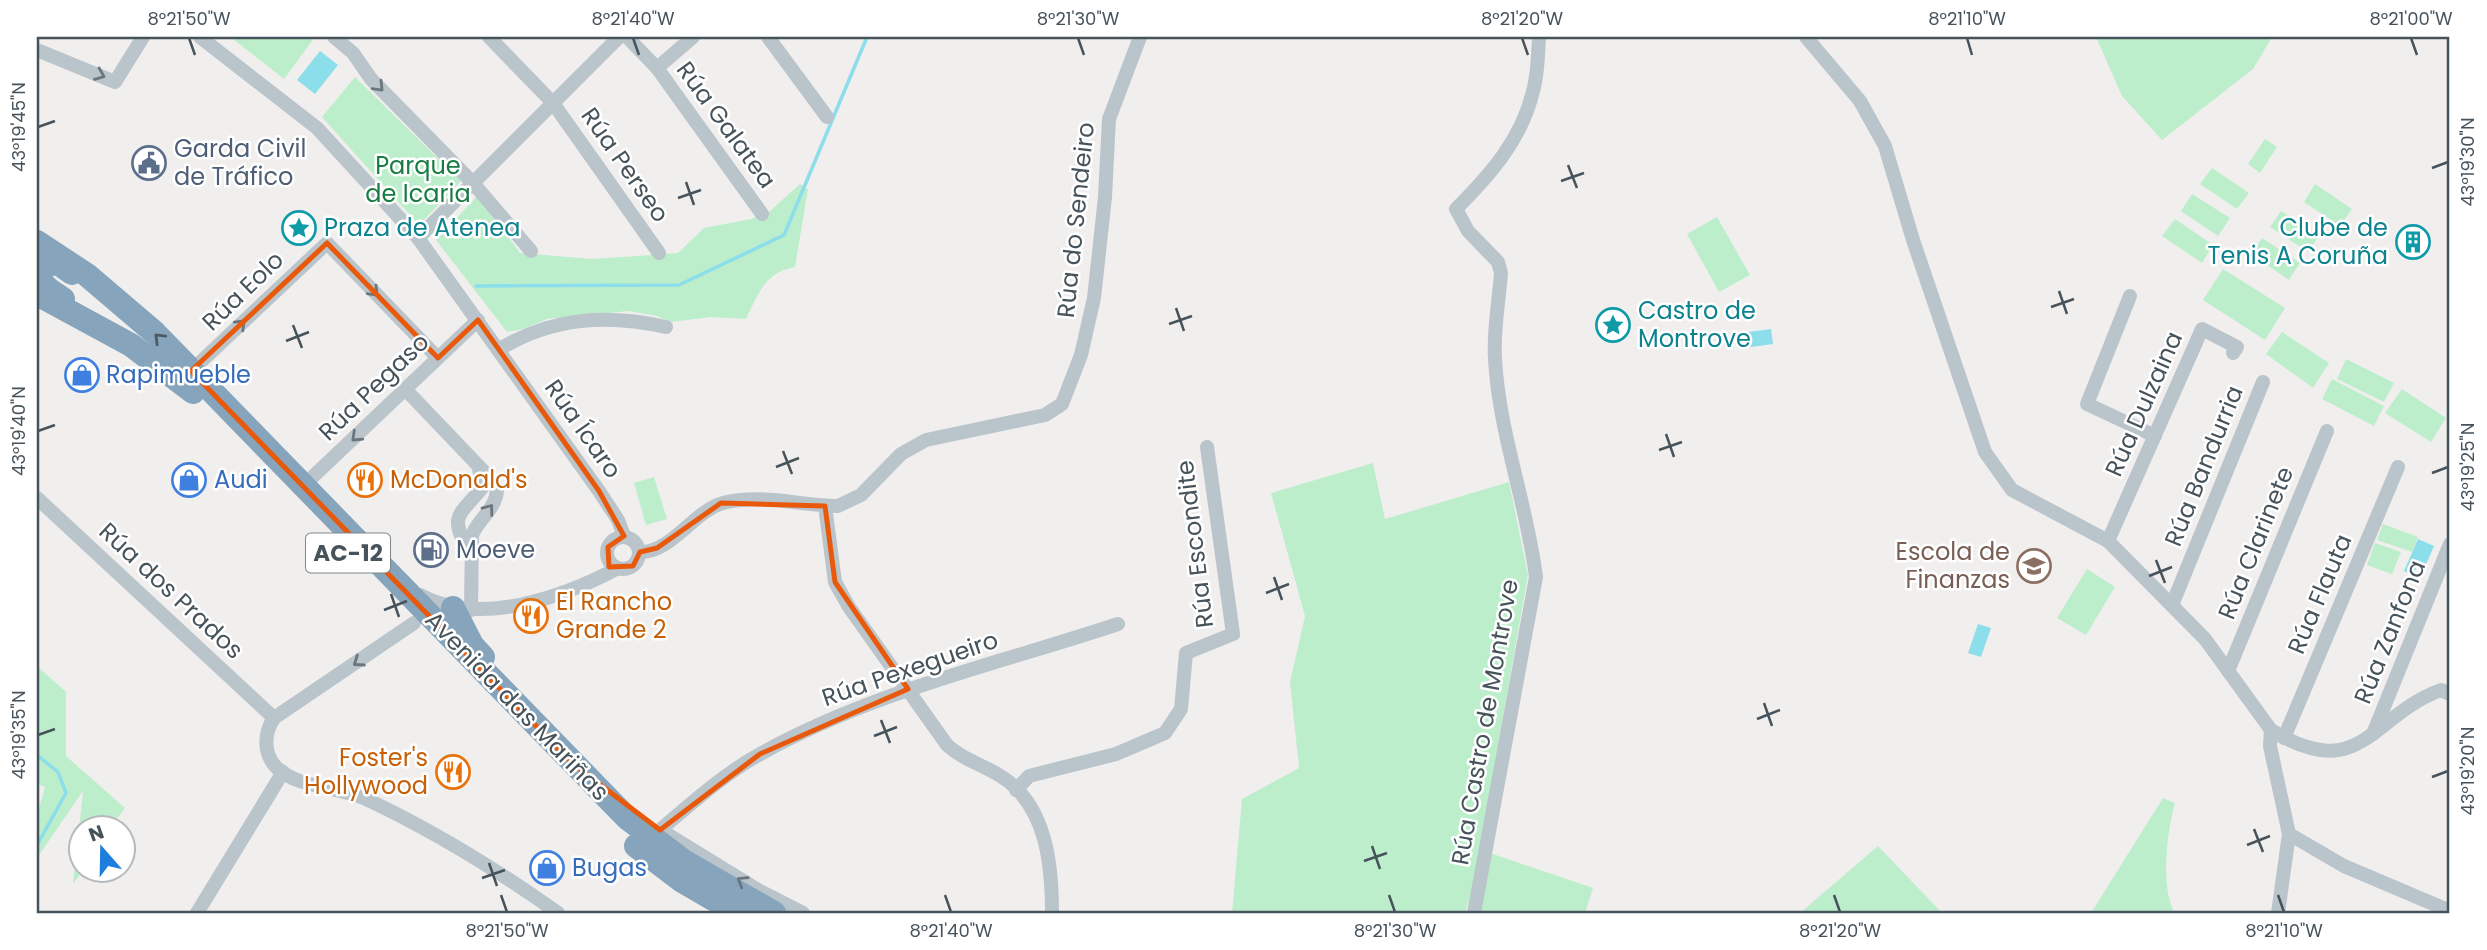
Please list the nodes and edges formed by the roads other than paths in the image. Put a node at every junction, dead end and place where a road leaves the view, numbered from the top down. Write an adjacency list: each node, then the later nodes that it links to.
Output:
1 (142, 37): 13 (street, one-way to 1)
2 (200, 37): 12 (street, Rúa Ícaro)
3 (334, 37): 17 (street, one-way to 17)
4 (489, 37): 15 (street)
5 (619, 37): 15 (street, Rúa Perseo)
6 (627, 37): 14 (street)
7 (693, 37): 14 (street, Rúa Galatea)
8 (768, 37): 16 (street)
9 (1140, 37): 42 (street, Rúa do Sendeiro)
10 (1539, 37): 77 (street, Rúa Castro de Montrove)
11 (1806, 37): 44 (street)
12 (216, 42): 19 (street, Rúa Ícaro)
13 (37, 50)
14 (657, 68): 18 (street, Rúa Galatea)
15 (553, 103): 17 (street, Rúa Perseo); 22 (street, Rúa Perseo)
16 (827, 117)
17 (473, 183): 19 (street, Rúa Perseo); 21 (street)
18 (762, 214)
19 (418, 238): 26 (street, Rúa Ícaro)
20 (37, 242): 24 (highway, Avenida das Mariñas / AC-12)
21 (531, 251)
22 (659, 253)
23 (37, 294): 28 (highway, Avenida das Mariñas / AC-12)
24 (109, 294): 28 (highway); 32 (highway, Avenida das Mariñas / AC-12, one-way to 24)
25 (2130, 296): 36 (street)
26 (478, 320): 29 (street, Rúa Ícaro); 31 (street, Rúa Pegaso)
27 (666, 327): 29 (street)
28 (131, 345): 54 (highway, Avenida das Mariñas / AC-12)
29 (500, 349): 43 (street, Rúa Ícaro)
30 (2233, 353): 36 (street, Rúa Dulzaina)
31 (438, 358): 32 (street, Rúa Eolo, one-way to 31); 34 (street, Rúa Pegaso)
32 (191, 371): 40 (highway, Avenida das Mariñas / AC-12)
33 (2263, 382): 52 (street, Rúa Bandurria)
34 (405, 390): 39 (street); 40 (street, Rúa Pegaso, one-way to 40)
35 (2327, 431): 56 (street, Rúa Clarinete)
36 (2155, 436): 44 (street, Rúa Dulzaina)
37 (1207, 447): 65 (street, Rúa Escondite)
38 (2398, 467): 61 (street, Rúa Flauta)
39 (479, 468): 47 (street); 47 (street, one-way to 39)
40 (302, 487): 50 (highway, Avenida das Mariñas / AC-12)
41 (37, 498): 59 (street, Rúa dos Prados)
42 (825, 506): 46 (street, Rúa do Sendeiro); 57 (street)
43 (624, 536): 46 (street); 48 (street)
44 (2108, 541): 52 (street)
45 (2450, 544): 62 (street, Rúa Zanfona)
46 (640, 552): 49 (street, Rúa do Sendeiro)
47 (470, 554): 53 (street)
48 (607, 558): 49 (street); 51 (street)
49 (618, 568): 51 (street, Rúa do Sendeiro)
50 (394, 580): 53 (street); 63 (highway, Avenida das Mariñas / AC-12)
51 (594, 580): 53 (street, Rúa do Sendeiro)
52 (2172, 605): 56 (street)
53 (462, 609): 63 (highway)
54 (414, 624): 59 (street, one-way to 59); 68 (highway, Avenida das Mariñas / AC-12)
55 (1118, 624): 57 (street, Rúa Pexegueiro)
56 (2228, 671): 60 (street)
57 (908, 689): 65 (street); 66 (street, Rúa Pexegueiro)
58 (2450, 694): 62 (street)
59 (275, 718): 64 (street)
60 (2271, 730): 61 (street); 67 (street)
61 (2284, 738): 62 (street)
62 (2371, 738)
63 (573, 764): 66 (street); 74 (highway, Avenida das Mariñas / AC-12)
64 (283, 772): 70 (street); 71 (street)
65 (1016, 790): 76 (street)
66 (660, 830): 75 (street, one-way to 66)
67 (2289, 834): 69 (street); 78 (street)
68 (634, 844): 72 (highway); 73 (highway, Avenida das Mariñas / AC-12)
69 (2450, 911)
70 (198, 913)
71 (556, 913)
72 (716, 913)
73 (737, 913)
74 (774, 913)
75 (803, 913)
76 (1052, 913)
77 (1474, 913)
78 (2278, 913)

